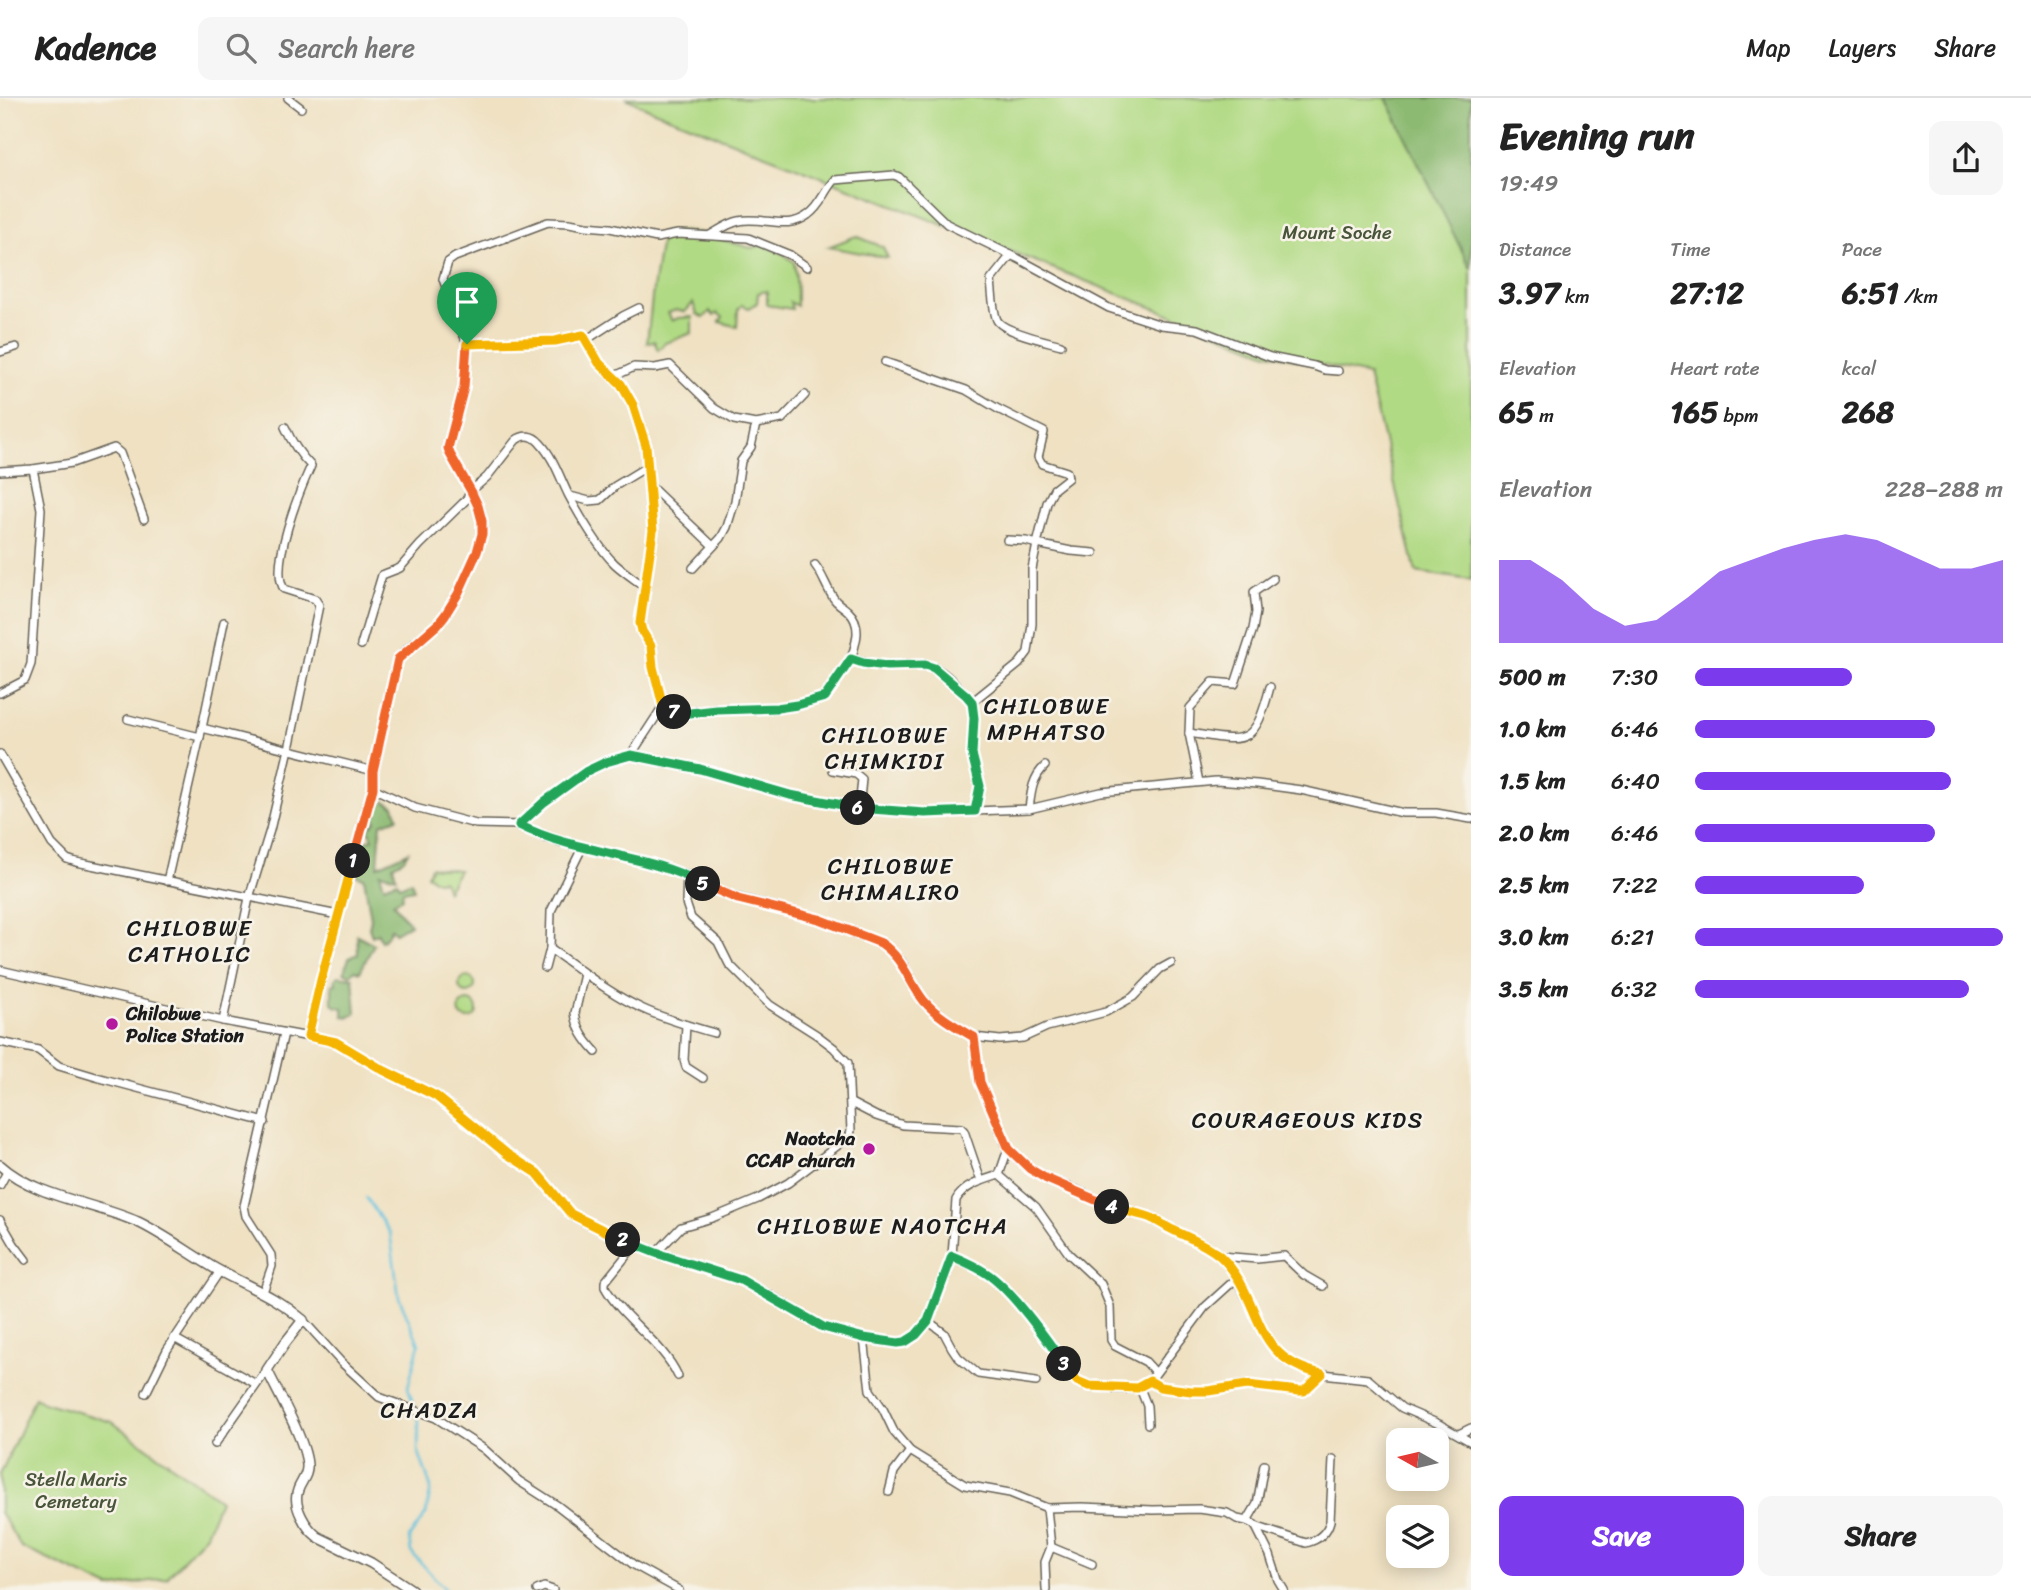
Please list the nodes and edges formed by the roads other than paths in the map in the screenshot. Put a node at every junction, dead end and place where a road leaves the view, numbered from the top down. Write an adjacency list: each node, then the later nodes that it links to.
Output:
1 (288, 98): 2 (street)
2 (301, 108)
3 (709, 235): 4 (street); 5 (street); 8 (street)
4 (1011, 255): 9 (street); 13 (street)
5 (807, 267)
6 (639, 308): 7 (street)
7 (586, 340): 8 (street); 14 (street)
8 (467, 344): 22 (street)
9 (1061, 345)
10 (16, 347): 11 (street)
11 (0, 352)
12 (885, 362): 26 (street)
13 (1338, 371)
14 (613, 377): 16 (street); 18 (street)
15 (805, 395): 16 (street)
16 (756, 424): 27 (street)
17 (285, 427): 44 (street)
18 (648, 466): 21 (street); 23 (street)
19 (33, 468): 20 (street); 24 (street); 37 (street)
20 (0, 471)
21 (649, 485): 27 (street); 32 (street)
22 (471, 491): 23 (street); 34 (street); 49 (street)
23 (569, 496): 32 (street)
24 (144, 519)
25 (1007, 540): 26 (street)
26 (1037, 544): 28 (street); 38 (street)
27 (713, 546): 30 (street)
28 (1094, 553)
29 (815, 565): 35 (street)
30 (693, 568)
31 (1273, 579): 42 (street)
32 (646, 588): 39 (street)
33 (224, 622): 41 (street)
34 (361, 645)
35 (851, 659): 38 (street); 39 (street)
36 (1270, 687): 42 (street)
37 (0, 693)
38 (972, 702): 54 (street)
39 (663, 706): 46 (street)
40 (128, 719): 43 (street)
41 (202, 728): 43 (street); 44 (street)
42 (1189, 733): 50 (street)
43 (200, 737): 59 (street)
44 (289, 749): 49 (street); 60 (street)
45 (0, 754): 59 (street)
46 (631, 755): 52 (street); 56 (street)
47 (1045, 766): 53 (street)
48 (833, 770): 52 (street)
49 (373, 771): 51 (street)
50 (1199, 782): 53 (street); 55 (street)
51 (373, 788): 56 (street); 61 (street)
52 (859, 809): 54 (street)
53 (1029, 809): 54 (street)
54 (975, 811)
55 (1471, 819)
56 (519, 825): 57 (street)
57 (582, 848): 58 (street); 62 (street)
58 (687, 875): 72 (street); 76 (street)
59 (167, 881): 60 (street)
60 (249, 898): 61 (street); 67 (street)
61 (338, 915): 71 (street)
62 (550, 949): 64 (street); 66 (street)
63 (1171, 963): 72 (street)
64 (545, 968)
65 (0, 970): 67 (street)
66 (584, 974): 68 (street); 74 (street)
67 (223, 1021): 69 (street)
68 (687, 1025): 70 (street); 75 (street)
69 (285, 1033): 71 (street); 77 (street)
70 (714, 1033)
71 (308, 1036): 84 (street)
72 (974, 1037): 78 (street)
73 (0, 1042): 77 (street)
74 (596, 1052)
75 (703, 1077)
76 (851, 1103): 81 (street); 85 (street)
77 (265, 1122): 92 (street)
78 (1009, 1149): 80 (street); 87 (street)
79 (4, 1169): 82 (street); 89 (street)
80 (999, 1175): 81 (street); 98 (street)
81 (981, 1181): 86 (street)
82 (0, 1185)
83 (0, 1220): 88 (street)
84 (635, 1245): 85 (street); 100 (street)
85 (656, 1253): 96 (street)
86 (952, 1256): 94 (street); 104 (street)
87 (1219, 1256): 90 (street); 91 (street)
88 (26, 1261)
89 (220, 1271): 92 (street); 95 (street)
90 (1237, 1278): 98 (street); 99 (street)
91 (1323, 1286)
92 (263, 1292): 93 (street)
93 (303, 1320): 97 (street); 123 (street)
94 (928, 1321): 96 (street); 102 (street)
95 (174, 1338): 103 (street); 105 (street)
96 (864, 1338): 111 (street)
97 (267, 1370): 103 (street); 120 (street)
98 (1155, 1372): 101 (street)
99 (1322, 1374): 101 (street); 108 (street)
100 (678, 1376)
101 (1150, 1381): 104 (street)
102 (1036, 1382)
103 (256, 1384): 110 (street)
104 (1140, 1388): 106 (street)
105 (146, 1392)
106 (1148, 1424)
107 (1471, 1428): 108 (street)
108 (1459, 1434): 109 (street)
109 (1471, 1442)
110 (215, 1444)
111 (910, 1451): 114 (street); 115 (street)
112 (1333, 1459): 117 (street)
113 (1264, 1465): 116 (street)
114 (889, 1492)
115 (1047, 1508): 116 (street); 118 (street)
116 (1247, 1521): 117 (street)
117 (1255, 1525): 125 (street)
118 (1051, 1547): 119 (street); 124 (street)
119 (1093, 1564)
120 (412, 1590)
121 (537, 1590): 122 (street)
122 (553, 1590)
123 (679, 1590)
124 (1046, 1590)
125 (1284, 1590)

